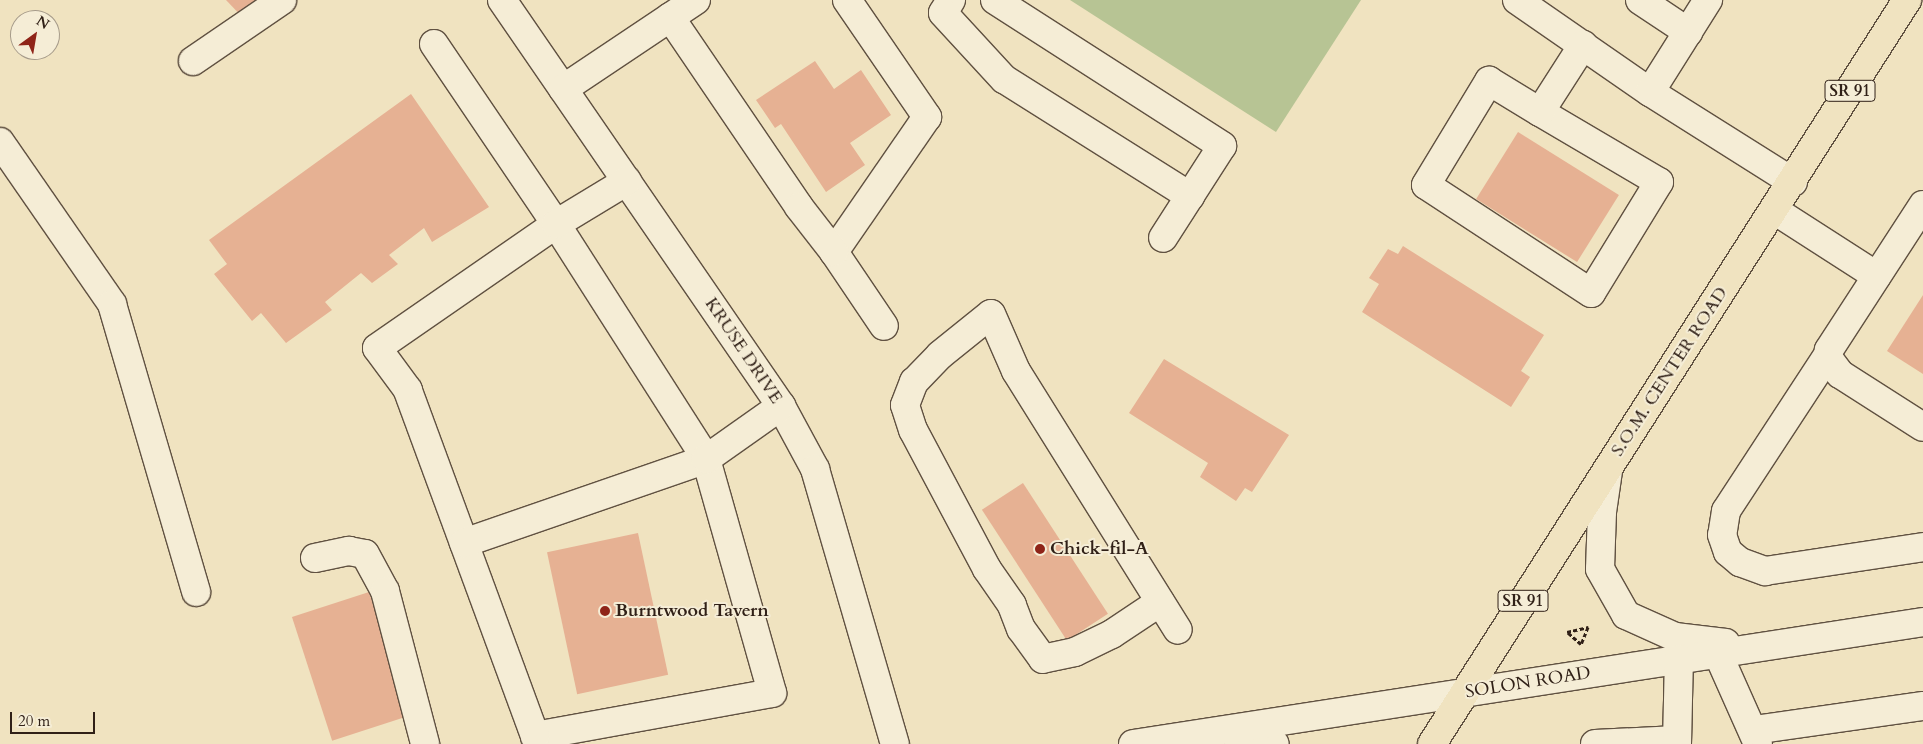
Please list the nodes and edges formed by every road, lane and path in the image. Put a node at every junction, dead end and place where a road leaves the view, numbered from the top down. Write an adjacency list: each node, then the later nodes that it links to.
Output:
1 (282, 0): 15 (street)
2 (502, 0): 16 (street, KRUSE DRIVE)
3 (696, 0): 11 (street)
4 (847, 0): 27 (street)
5 (951, 0): 22 (street)
6 (995, 0): 22 (street)
7 (1517, 0): 14 (street)
8 (1640, 0): 12 (street)
9 (1708, 0): 12 (street)
10 (1907, 0): 21 (main road, S.O.M. CENTER ROAD / SR 91)
11 (670, 18): 16 (street); 27 (street)
12 (1688, 32): 17 (street)
13 (434, 44): 25 (street)
14 (1583, 46): 17 (street); 18 (street)
15 (193, 61)
16 (563, 89): 20 (street, KRUSE DRIVE)
17 (1650, 92): 21 (street)
18 (1540, 112): 18 (street)
19 (0, 142): 38 (street)
20 (626, 181): 25 (street); 31 (street, KRUSE DRIVE)
21 (1793, 182): 24 (main road, S.O.M. CENTER ROAD / SR 91)
22 (1190, 196): 26 (street)
23 (1923, 205): 28 (street)
24 (1774, 210): 28 (street); 34 (main road, S.O.M. CENTER ROAD / SR 91)
25 (556, 224): 33 (street); 35 (street)
26 (1162, 238)
27 (834, 252): 29 (street)
28 (1877, 276): 30 (street)
29 (884, 326)
30 (1828, 355): 32 (street); 36 (street)
31 (781, 406): 33 (street); 53 (street, KRUSE DRIVE)
32 (1923, 427)
33 (706, 459): 35 (street); 50 (street)
34 (1608, 471): 43 (street); 46 (main road, S.O.M. CENTER ROAD / SR 91)
35 (464, 543): 50 (street)
36 (1923, 547)
37 (315, 558): 52 (street)
38 (196, 592)
39 (1160, 602): 39 (street); 42 (street)
40 (1923, 622): 43 (street, SOLON ROAD)
41 (1588, 627): 41 (path)
42 (1178, 630)
43 (1758, 648): 44 (street, SOLON ROAD)
44 (1718, 654): 45 (street, SOLON ROAD); 49 (street)
45 (1679, 659): 46 (street, SOLON ROAD); 51 (street)
46 (1464, 692): 48 (street, SOLON ROAD); 56 (main road, S.O.M. CENTER ROAD / SR 91)
47 (1923, 706): 49 (street)
48 (1222, 730): 54 (street, SOLON ROAD); 55 (street)
49 (1756, 737)
50 (536, 741)
51 (1677, 742): 57 (street)
52 (425, 744)
53 (895, 744)
54 (1137, 744)
55 (1275, 744)
56 (1432, 744)
57 (1595, 744)

